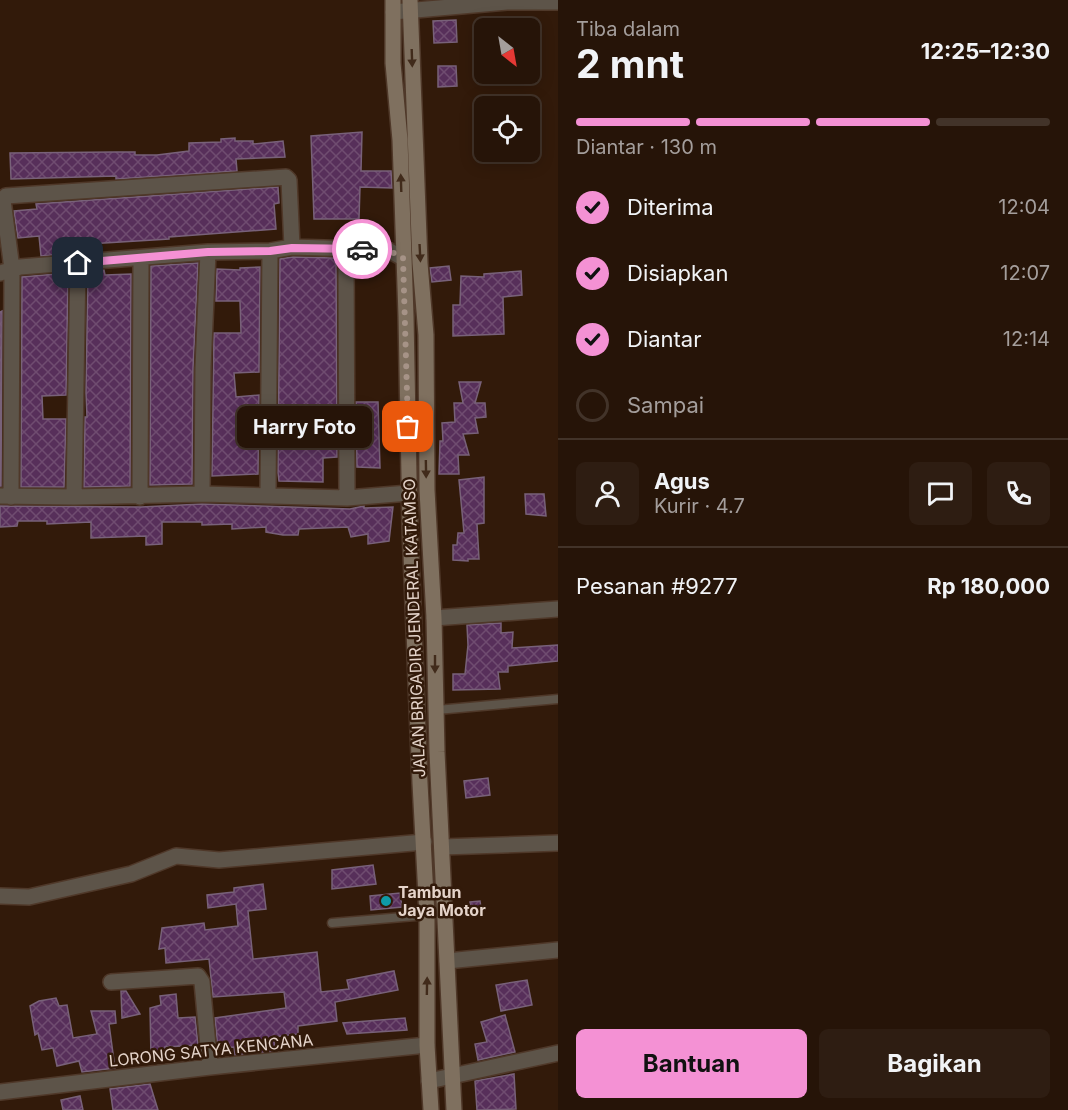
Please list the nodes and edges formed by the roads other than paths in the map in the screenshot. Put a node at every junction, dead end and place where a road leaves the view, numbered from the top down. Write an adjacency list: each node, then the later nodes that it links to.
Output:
1 (558, 2): 3 (street)
2 (393, 6): 3 (street); 9 (main road, JALAN BRIGADIR JENDERAL KATAMSO, one-way to 2)
3 (410, 6): 12 (main road, JALAN BRIGADIR JENDERAL KATAMSO, one-way to 12)
4 (292, 248): 5 (street); 6 (street); 11 (street)
5 (346, 248): 9 (street); 20 (street)
6 (270, 251): 7 (street); 16 (street)
7 (208, 252): 8 (street); 15 (street)
8 (141, 258): 10 (street); 19 (street)
9 (403, 258): 13 (main road, JALAN BRIGADIR JENDERAL KATAMSO)
10 (78, 263): 11 (street); 18 (street)
11 (6, 271): 17 (street)
12 (425, 426): 13 (main road); 22 (main road, JALAN BRIGADIR JENDERAL KATAMSO, one-way to 22)
13 (408, 427): 14 (main road, JALAN BRIGADIR JENDERAL KATAMSO)
14 (409, 493): 20 (street); 25 (main road, JALAN BRIGADIR JENDERAL KATAMSO)
15 (202, 494): 16 (street); 19 (street)
16 (268, 495): 20 (street)
17 (5, 496): 18 (street)
18 (74, 497): 19 (street)
19 (140, 497)
20 (347, 498)
21 (558, 609): 22 (street)
22 (434, 618): 24 (main road, JALAN BRIGADIR JENDERAL KATAMSO, one-way to 24)
23 (558, 699): 24 (lane)
24 (437, 710): 27 (main road, JALAN BRIGADIR JENDERAL KATAMSO)
25 (424, 842): 28 (street); 29 (main road, JALAN BRIGADIR JENDERAL KATAMSO)
26 (558, 843): 27 (street)
27 (442, 847): 32 (main road, JALAN BRIGADIR JENDERAL KATAMSO)
28 (0, 896)
29 (427, 915): 30 (lane); 34 (main road, JALAN BRIGADIR JENDERAL KATAMSO, one-way to 29)
30 (332, 923)
31 (558, 950): 32 (street)
32 (447, 961): 37 (main road, JALAN BRIGADIR JENDERAL KATAMSO)
33 (111, 982): 36 (street)
34 (427, 1045): 36 (street, LORONG SATYA KENCANA); 38 (main road, JALAN BRIGADIR JENDERAL KATAMSO)
35 (558, 1053): 37 (street)
36 (210, 1067): 39 (street, LORONG SATYA KENCANA)
37 (454, 1074): 38 (street); 41 (main road, JALAN BRIGADIR JENDERAL KATAMSO)
38 (429, 1081): 40 (main road, JALAN BRIGADIR JENDERAL KATAMSO)
39 (0, 1092)
40 (431, 1110)
41 (454, 1110)

